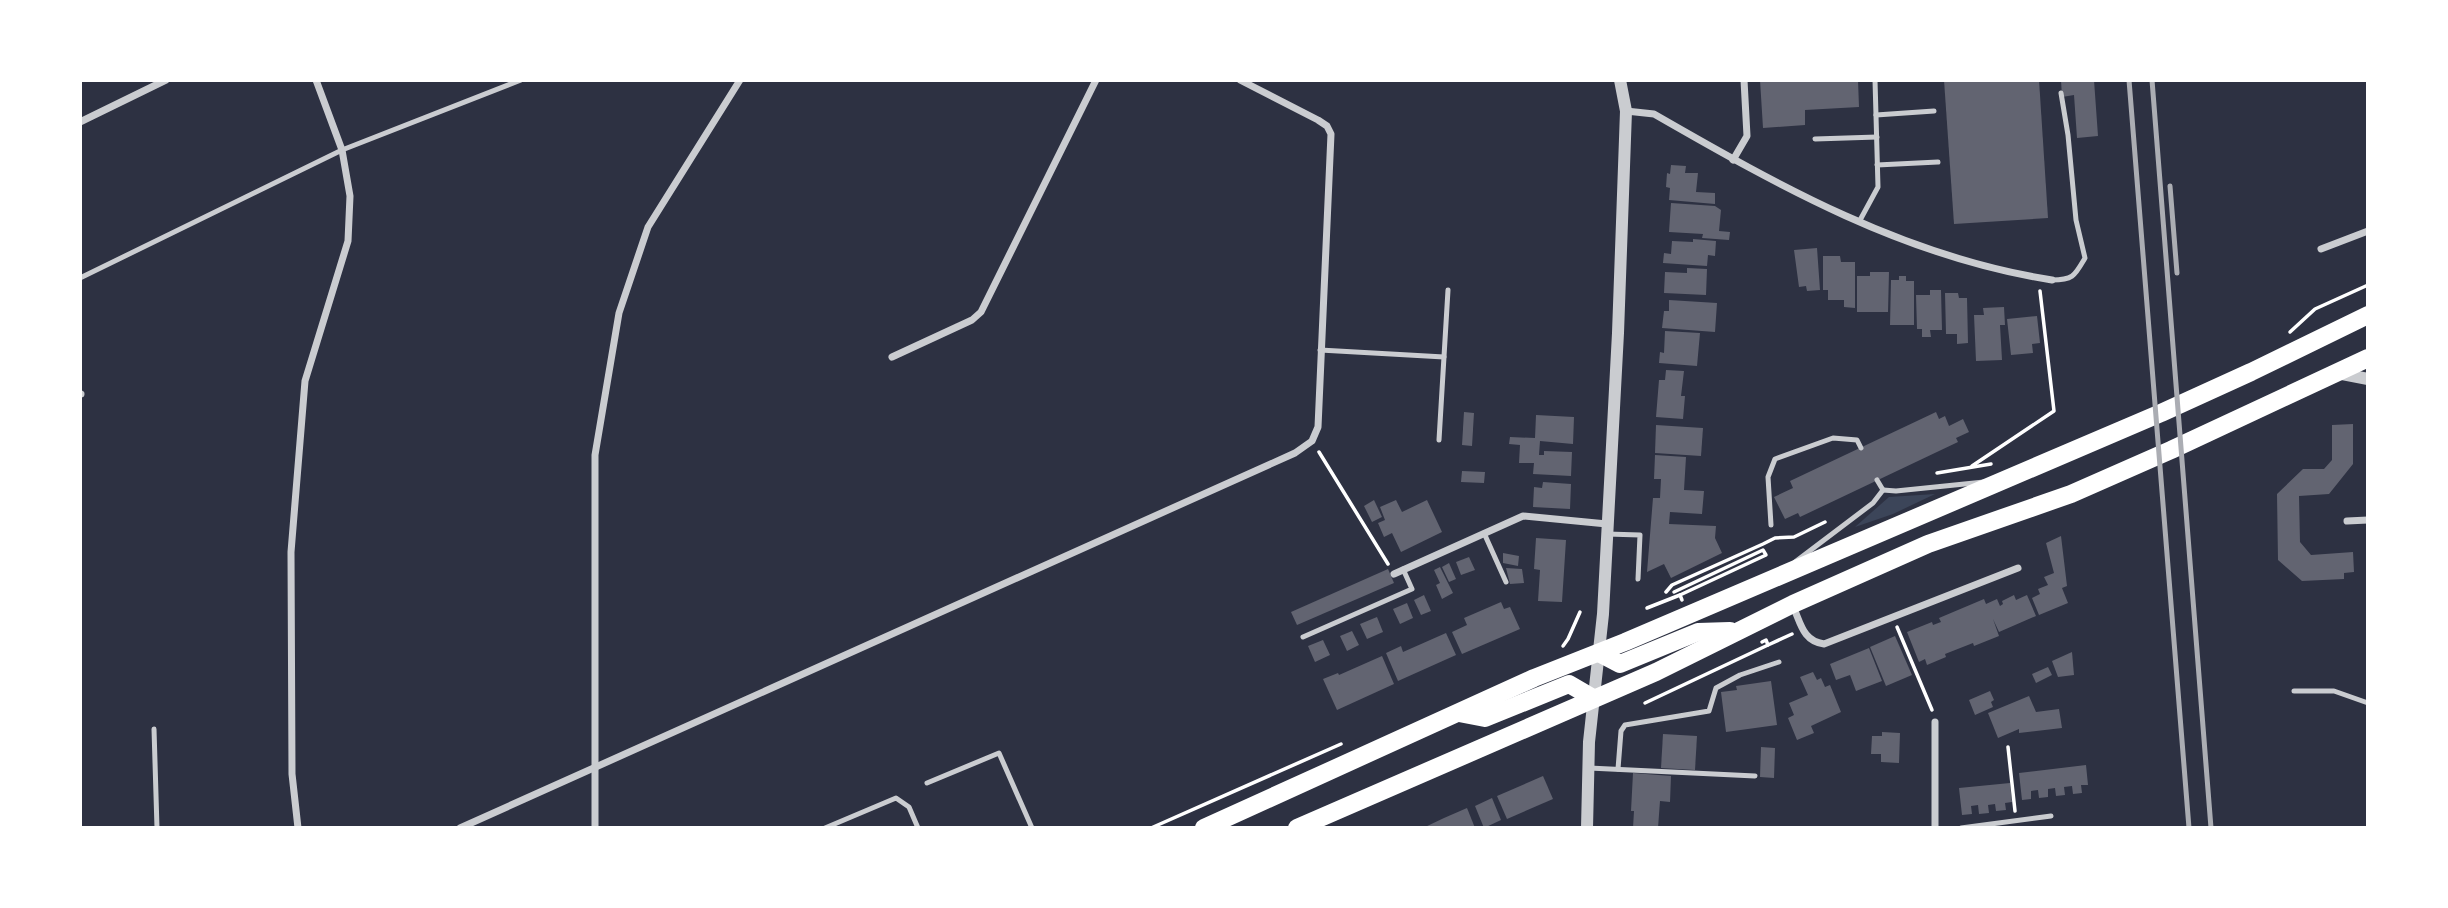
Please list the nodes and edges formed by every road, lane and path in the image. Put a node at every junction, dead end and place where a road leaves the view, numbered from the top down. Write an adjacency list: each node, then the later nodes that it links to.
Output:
1 (166, 80): 14 (street)
2 (316, 80): 17 (street)
3 (522, 80): 17 (lane)
4 (740, 80): 74 (street)
5 (1096, 80): 32 (street)
6 (1240, 80): 31 (street)
7 (1620, 80): 11 (street)
8 (1744, 80): 18 (street)
9 (1875, 80): 13 (lane)
10 (2061, 93): 26 (lane)
11 (1626, 111): 18 (street); 48 (street)
12 (1934, 111): 13 (lane)
13 (1876, 115): 15 (lane)
14 (80, 122)
15 (1877, 137): 16 (lane); 20 (lane)
16 (1815, 139)
17 (342, 150): 24 (lane); 82 (street)
18 (1733, 160): 21 (street)
19 (1938, 162): 20 (lane)
20 (1877, 164): 21 (lane)
21 (1859, 222): 25 (street)
22 (2368, 231): 23 (street)
23 (2322, 248)
24 (80, 278)
25 (2039, 278): 26 (street); 40 (path)
26 (2052, 280)
27 (2368, 285): 30 (path)
28 (1448, 290): 33 (lane)
29 (2368, 315): 42 (highway)
30 (2282, 339)
31 (1320, 350): 33 (lane); 38 (street)
32 (892, 357)
33 (1444, 357): 37 (lane)
34 (2368, 358): 35 (highway)
35 (2337, 373): 36 (street); 58 (highway)
36 (2368, 379)
37 (1439, 440)
38 (1312, 441): 52 (path); 74 (street)
39 (1861, 447): 47 (lane)
40 (1928, 475)
41 (1877, 480): 43 (lane)
42 (2005, 480): 43 (lane); 53 (highway)
43 (1883, 490): 53 (lane)
44 (1834, 516): 56 (path)
45 (2368, 520): 46 (street)
46 (2347, 521)
47 (1771, 525)
48 (1606, 528): 49 (street); 54 (lane); 65 (street)
49 (1485, 533): 51 (street); 55 (lane)
50 (2018, 568): 60 (street)
51 (1403, 569): 52 (street); 63 (lane)
52 (1394, 573)
53 (1773, 578): 65 (highway)
54 (1638, 579)
55 (1506, 582)
56 (1665, 592)
57 (1680, 595): 59 (path)
58 (1793, 604): 60 (street); 61 (highway)
59 (1647, 608)
60 (1893, 615): 71 (path)
61 (1738, 631): 65 (highway); 68 (highway)
62 (1795, 633): 64 (path)
63 (1303, 637)
64 (1768, 645)
65 (1599, 653): 68 (street); 70 (highway)
66 (1779, 662): 76 (lane)
67 (2294, 691): 69 (lane)
68 (1593, 698): 70 (highway); 75 (street); 89 (highway)
69 (2368, 703)
70 (1459, 713): 88 (highway)
71 (1935, 722): 91 (street)
72 (155, 729): 81 (lane)
73 (2008, 747): 80 (path)
74 (593, 767): 83 (street); 84 (street)
75 (1589, 768): 76 (lane); 90 (street)
76 (1618, 769): 77 (lane)
77 (1755, 776)
78 (928, 783): 87 (lane)
79 (2051, 816): 80 (lane)
80 (2016, 820): 92 (lane)
81 (157, 828)
82 (298, 828)
83 (460, 828)
84 (595, 828)
85 (825, 828): 86 (lane)
86 (918, 828)
87 (1032, 828)
88 (1204, 828)
89 (1297, 828)
90 (1587, 828)
91 (1935, 828)
92 (1961, 828)

